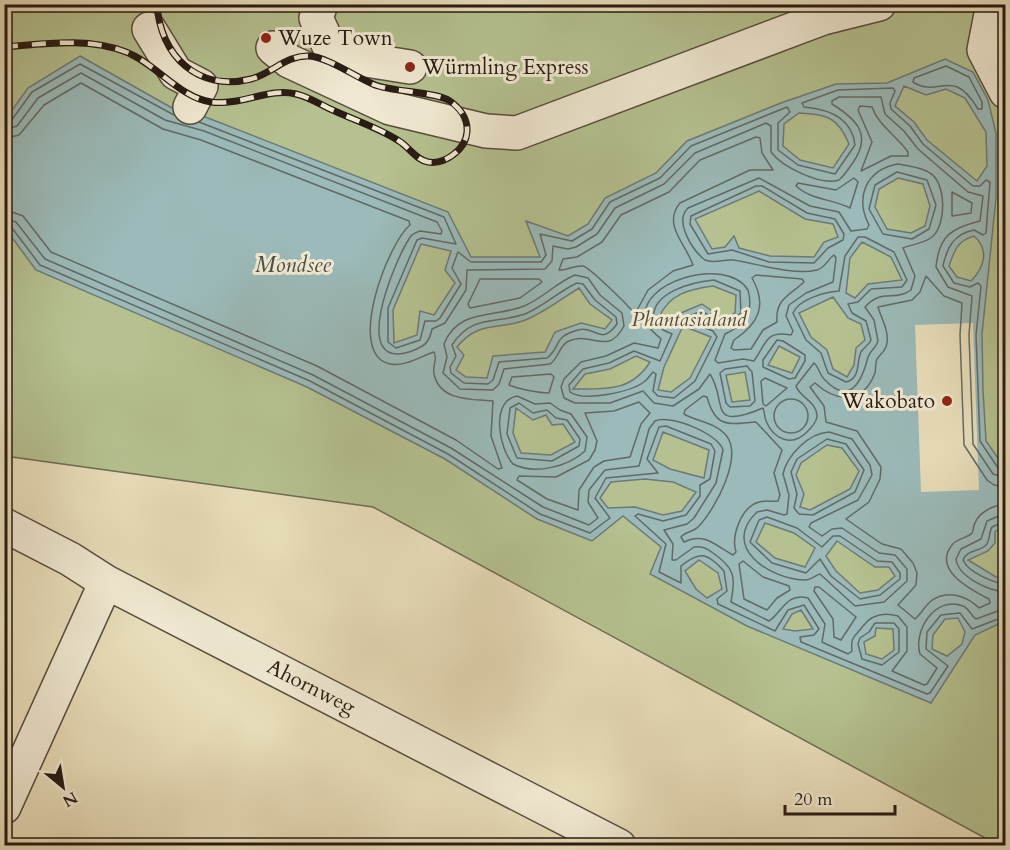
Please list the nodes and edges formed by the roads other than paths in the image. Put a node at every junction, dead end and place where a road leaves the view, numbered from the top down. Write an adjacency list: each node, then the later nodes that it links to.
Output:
1 (321, 4): 6 (street)
2 (879, 4): 5 (street)
3 (993, 4): 7 (street)
4 (149, 28): 8 (street)
5 (273, 48)
6 (410, 67)
7 (1005, 92)
8 (190, 107)
9 (4, 525): 10 (street, Ahornweg)
10 (106, 582): 11 (street); 12 (street, Ahornweg)
11 (4, 807)
12 (619, 846)

